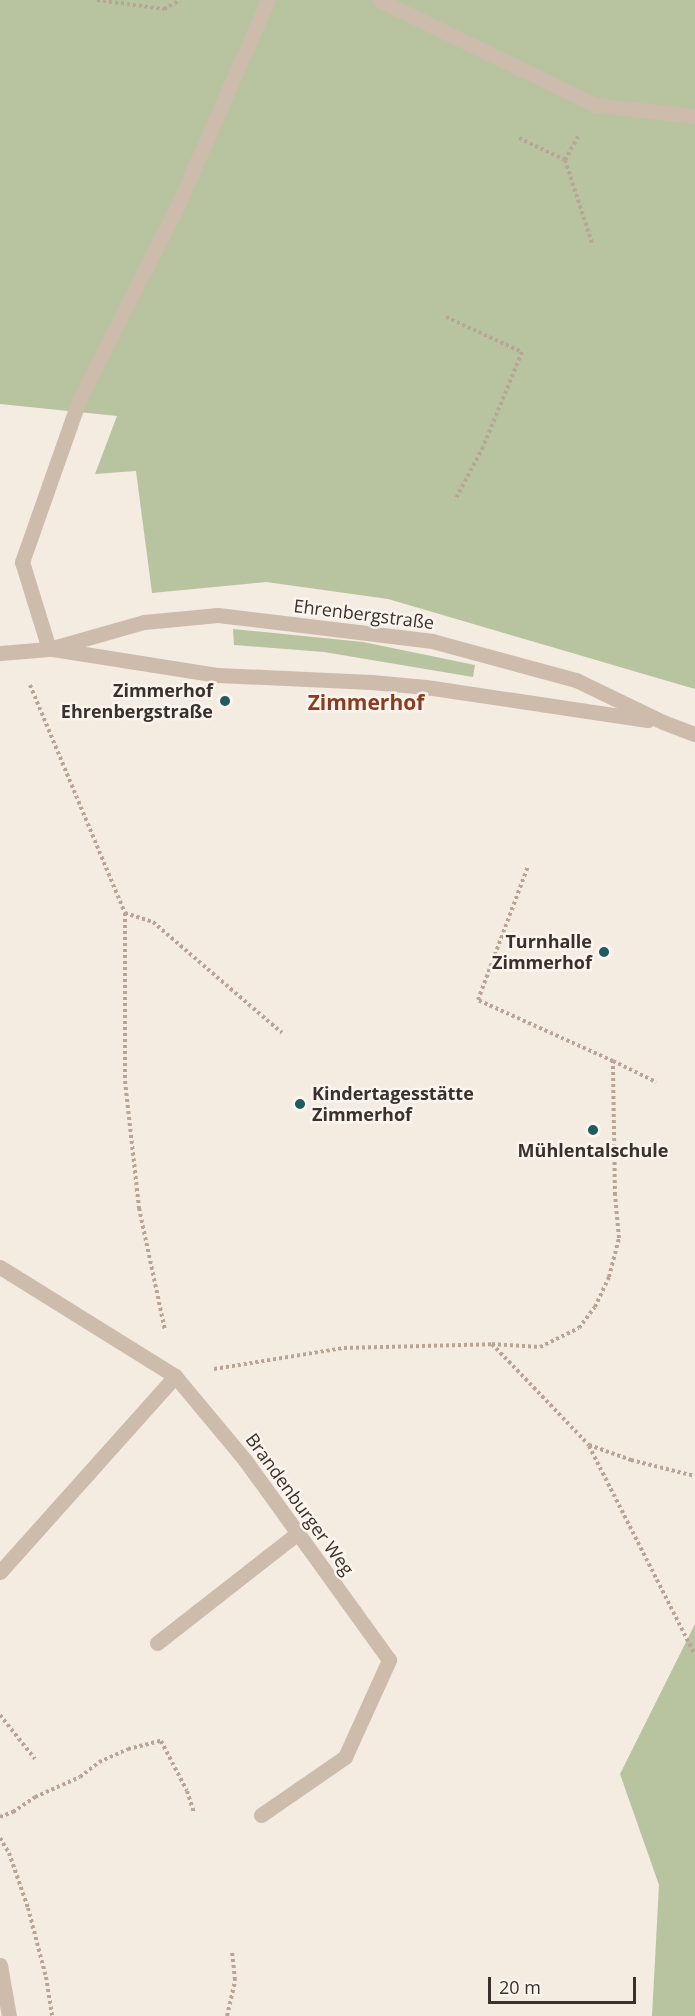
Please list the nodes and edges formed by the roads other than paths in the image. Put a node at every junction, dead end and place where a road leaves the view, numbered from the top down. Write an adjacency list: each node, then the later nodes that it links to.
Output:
1 (268, 0): 4 (street)
2 (379, 0): 3 (street)
3 (695, 116)
4 (49, 649): 5 (street, Ehrenbergstraße); 6 (street, Ehrenbergstraße); 6 (street, Ehrenbergstraße)
5 (0, 653)
6 (663, 722): 7 (street, Ehrenbergstraße)
7 (695, 734)
8 (0, 1267): 9 (street, Brandenburger Weg)
9 (175, 1376): 10 (street, Brandenburger Weg); 11 (street)
10 (298, 1533): 12 (street); 13 (street, Brandenburger Weg)
11 (0, 1572)
12 (157, 1643)
13 (261, 1815)
14 (0, 1965): 15 (street)
15 (9, 2016)

